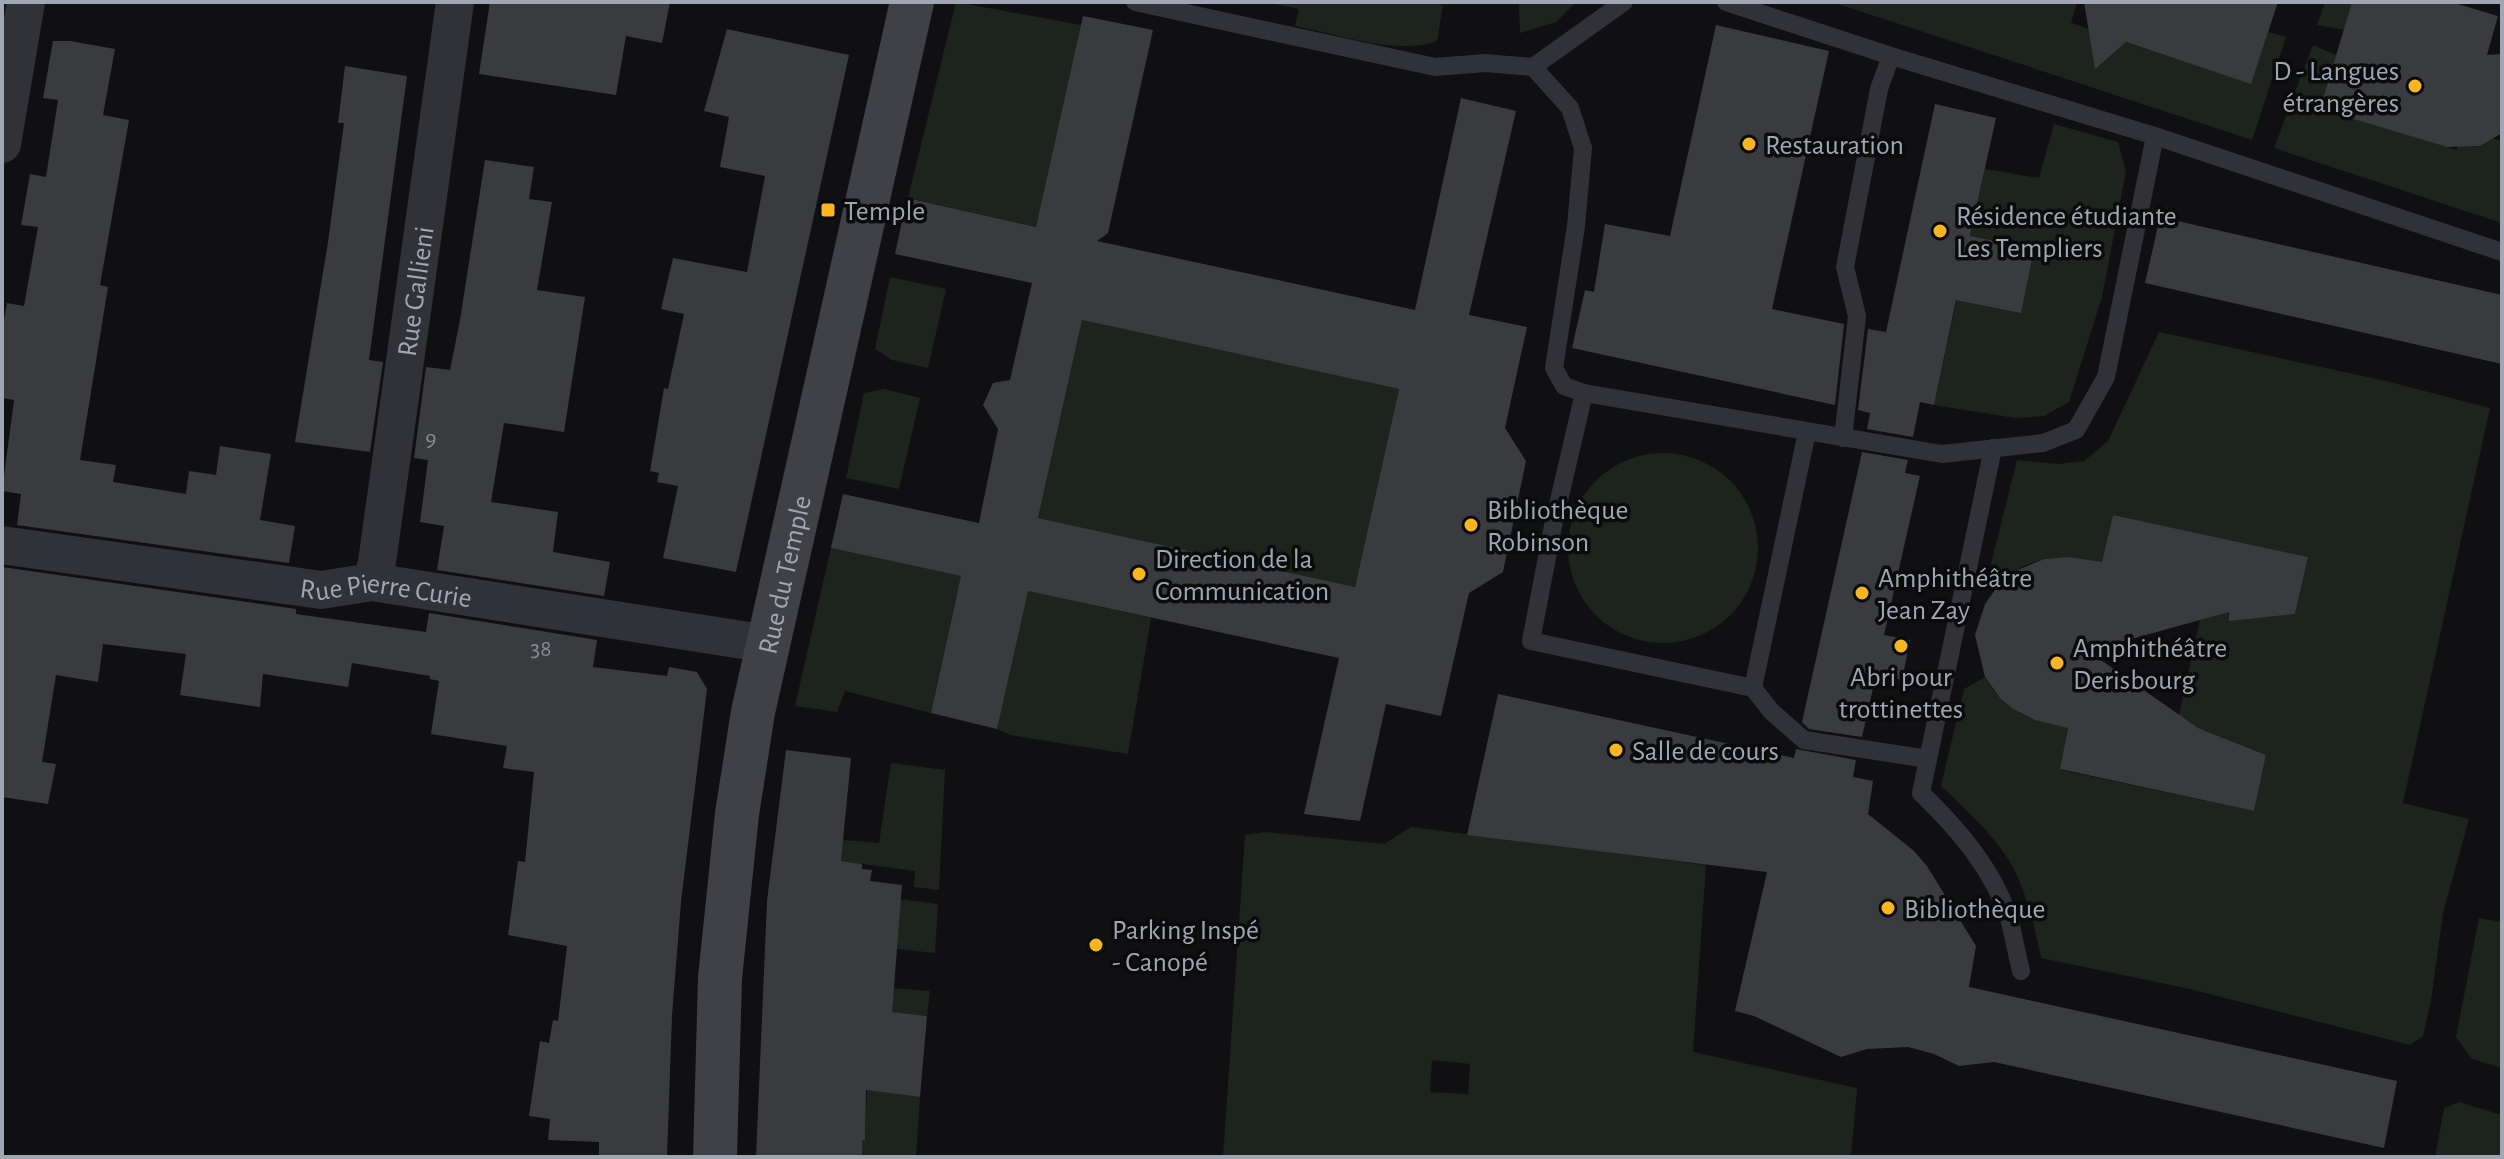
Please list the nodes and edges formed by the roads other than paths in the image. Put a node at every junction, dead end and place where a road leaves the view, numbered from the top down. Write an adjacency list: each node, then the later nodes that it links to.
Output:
1 (26, 2): 10 (street)
2 (455, 2): 17 (street, Rue Gallieni)
3 (1135, 2): 8 (lane)
4 (1624, 2): 8 (lane)
5 (1726, 2): 7 (lane)
6 (908, 3): 18 (street, Rue du Temple)
7 (1891, 56): 9 (lane); 14 (lane)
8 (1533, 67): 12 (lane)
9 (2155, 136): 11 (lane); 15 (lane)
10 (2, 144)
11 (2502, 252)
12 (1584, 393): 13 (lane); 19 (lane)
13 (1807, 432): 14 (lane); 19 (lane)
14 (1843, 438): 15 (lane)
15 (1993, 448): 20 (lane)
16 (2, 545): 17 (street, Rue Pierre Curie)
17 (372, 582): 18 (street, Rue Pierre Curie)
18 (768, 644): 22 (street, Rue du Temple)
19 (1753, 688): 20 (lane)
20 (1928, 759): 21 (lane)
21 (2021, 971)
22 (715, 1157)

